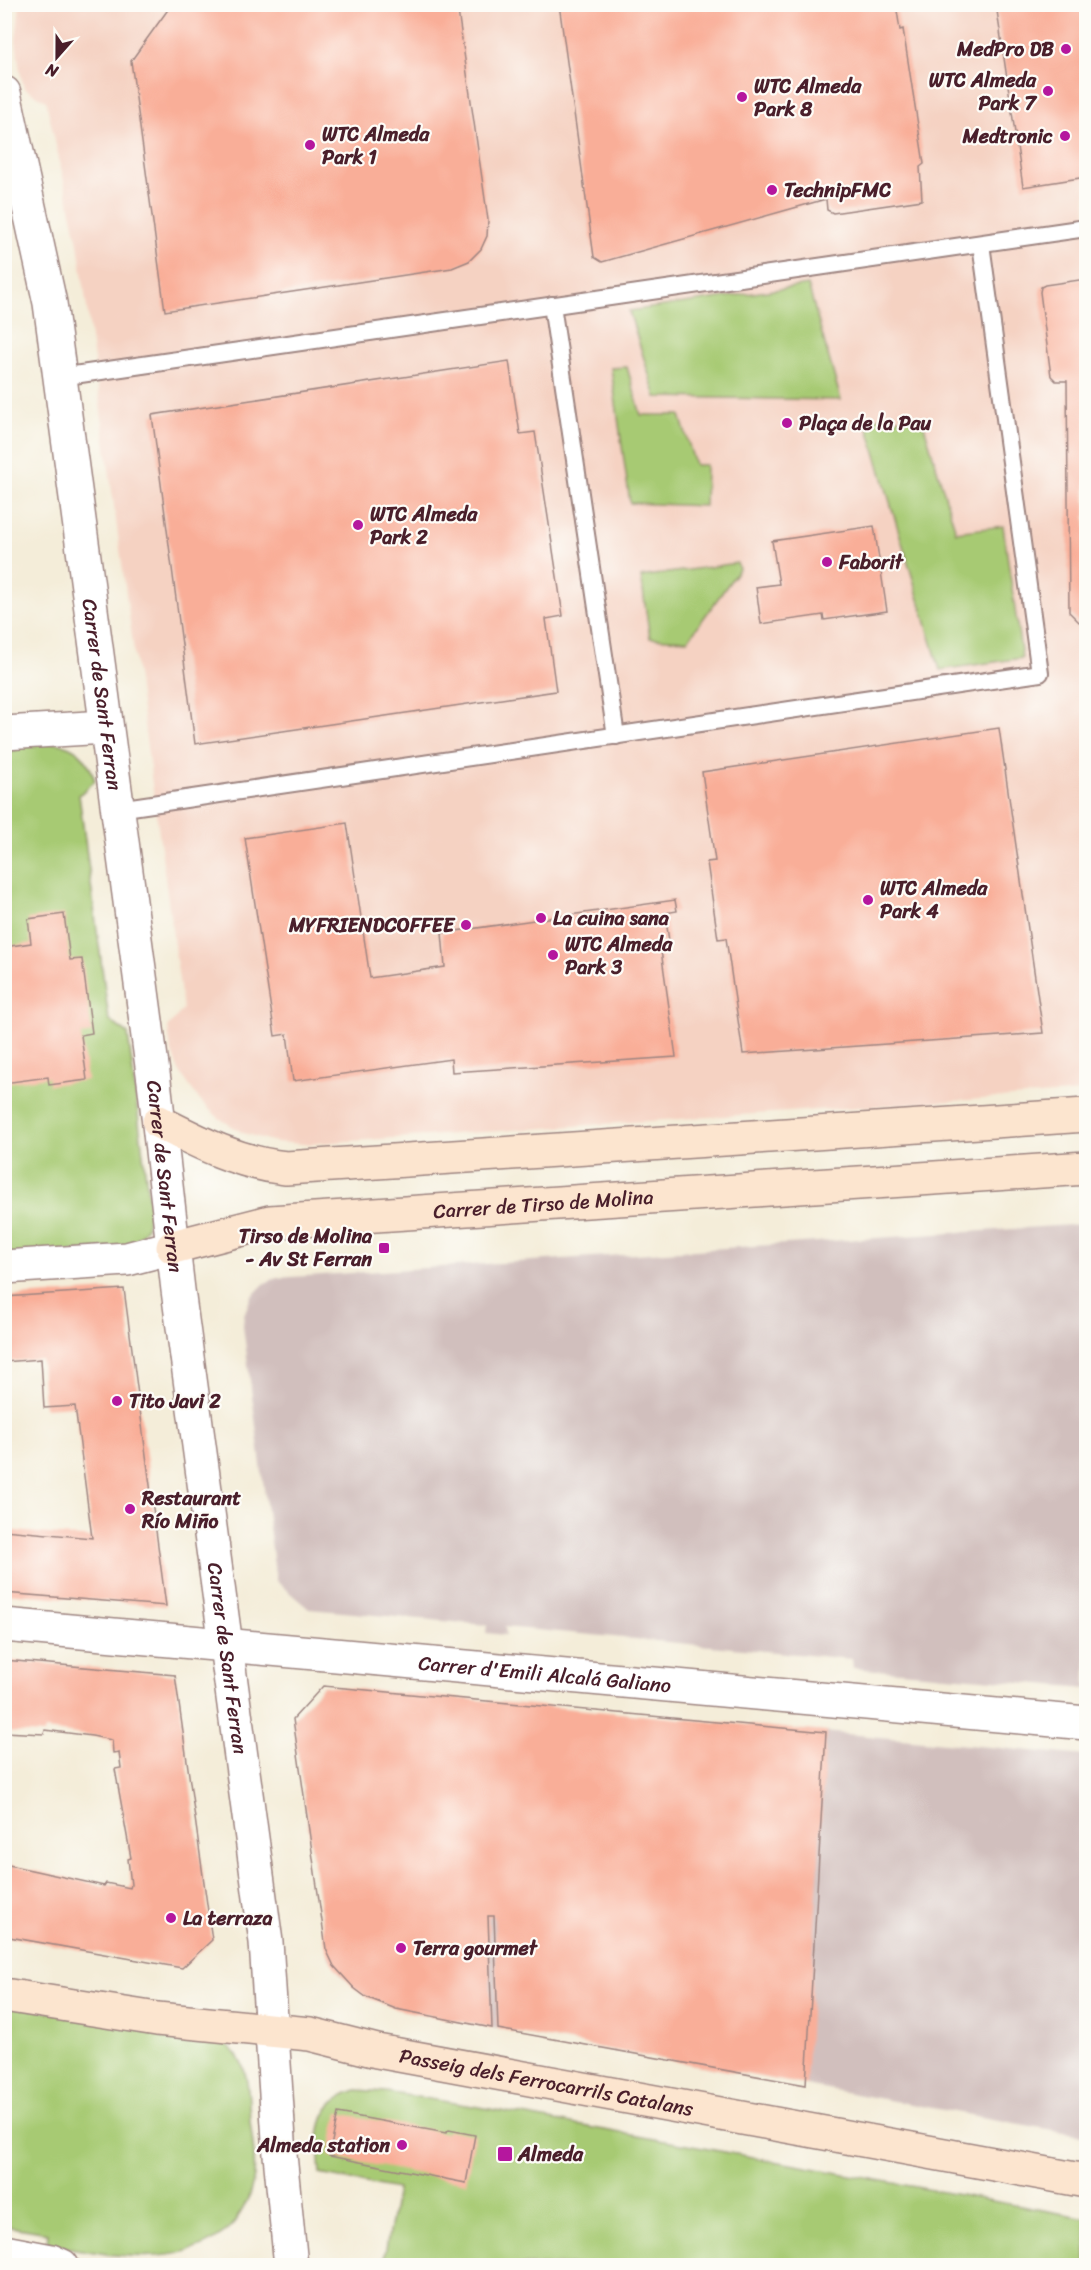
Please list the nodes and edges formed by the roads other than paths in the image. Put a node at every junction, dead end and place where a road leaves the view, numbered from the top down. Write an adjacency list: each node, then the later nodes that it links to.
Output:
1 (4, 93): 5 (street, Carrer de Sant Ferran)
2 (1086, 228): 3 (lane)
3 (981, 244): 4 (lane); 8 (lane)
4 (552, 305): 5 (lane); 8 (lane)
5 (60, 377): 6 (street, Carrer de Sant Ferran)
6 (106, 727): 7 (street); 9 (street, Carrer de Sant Ferran)
7 (4, 733)
8 (616, 736): 9 (lane)
9 (118, 809): 11 (street, Carrer de Sant Ferran)
10 (1086, 1115): 11 (street)
11 (159, 1122): 13 (street, Carrer de Sant Ferran)
12 (1086, 1168): 13 (street, Carrer de Tirso de Molina)
13 (173, 1248): 14 (street, Carrer de Tirso de Molina); 16 (street, Carrer de Sant Ferran)
14 (4, 1267)
15 (4, 1625): 16 (street, Carrer d'Emili Alcalá Galiano)
16 (225, 1644): 17 (street, Carrer d'Emili Alcalá Galiano); 19 (street, Carrer de Sant Ferran)
17 (1086, 1724)
18 (4, 1995): 19 (street, Passeig dels Ferrocarrils Catalans)
19 (272, 2032): 20 (street, Passeig dels Ferrocarrils Catalans); 23 (street, Carrer de Sant Ferran)
20 (1086, 2181)
21 (4, 2252): 22 (street)
22 (62, 2265)
23 (291, 2265)

